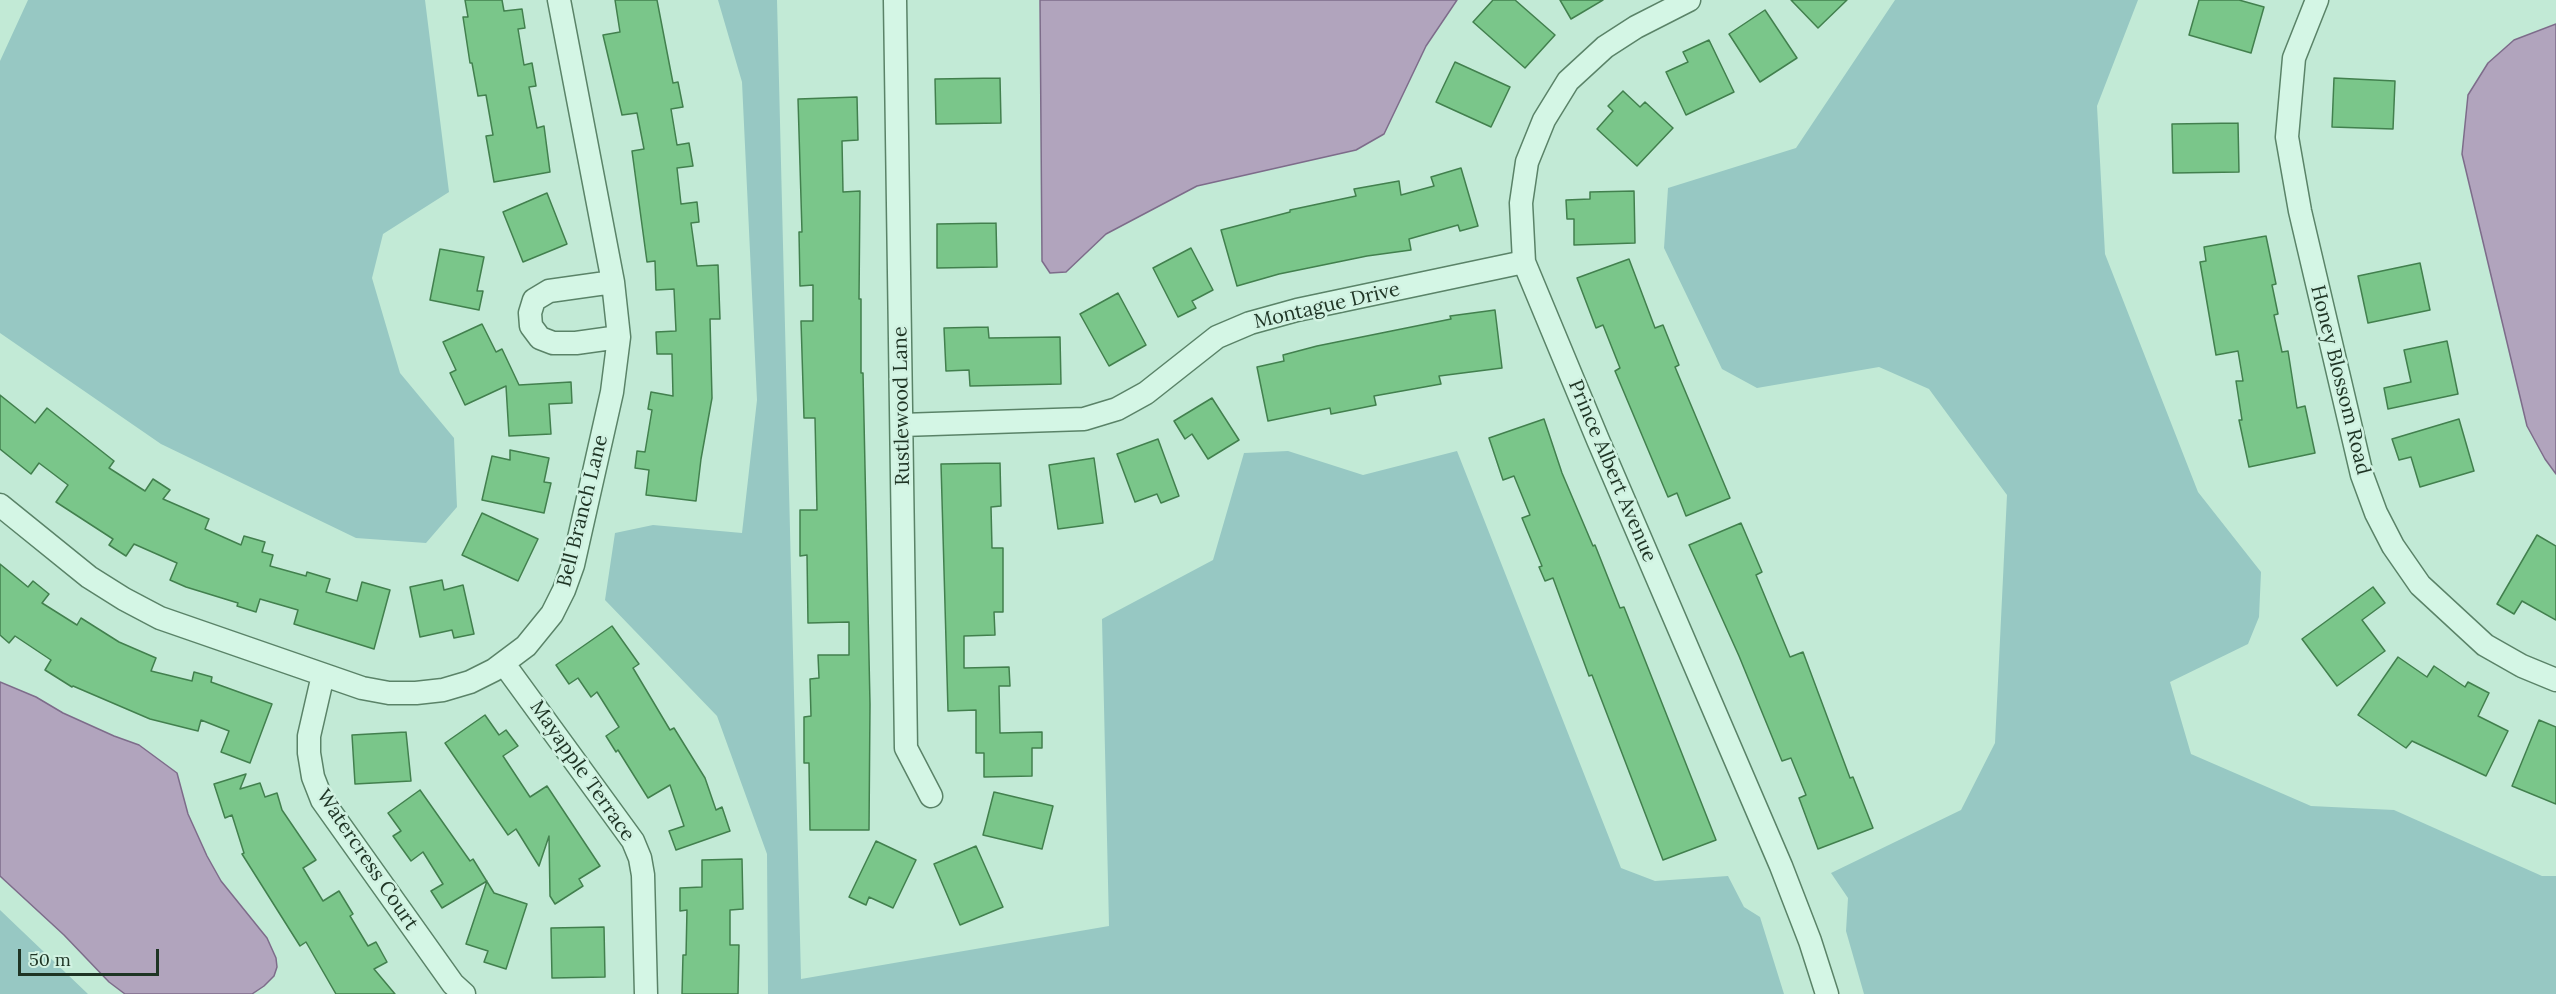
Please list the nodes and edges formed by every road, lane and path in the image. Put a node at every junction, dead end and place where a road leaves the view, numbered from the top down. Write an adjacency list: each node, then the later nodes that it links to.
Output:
1 (559, 0): 6 (street, Bell Branch Lane)
2 (1689, 0): 5 (street, Prince Albert Avenue)
3 (2317, 0): 12 (street, Honey Blossom Road)
4 (895, 5): 8 (street, Rustlewood Lane)
5 (1524, 262): 8 (street, Montague Drive); 16 (street, Prince Albert Avenue)
6 (614, 282): 7 (street, Bell Branch Lane); 7 (street)
7 (619, 337): 10 (street, Bell Branch Lane)
8 (902, 425): 13 (street, Rustlewood Lane)
9 (0, 505): 11 (street, Bell Branch Lane)
10 (504, 664): 11 (street, Bell Branch Lane); 15 (street, Mayapple Terrace)
11 (323, 675): 14 (street, Watercress Court)
12 (2556, 680)
13 (931, 796)
14 (464, 994)
15 (646, 994)
16 (1827, 994)

